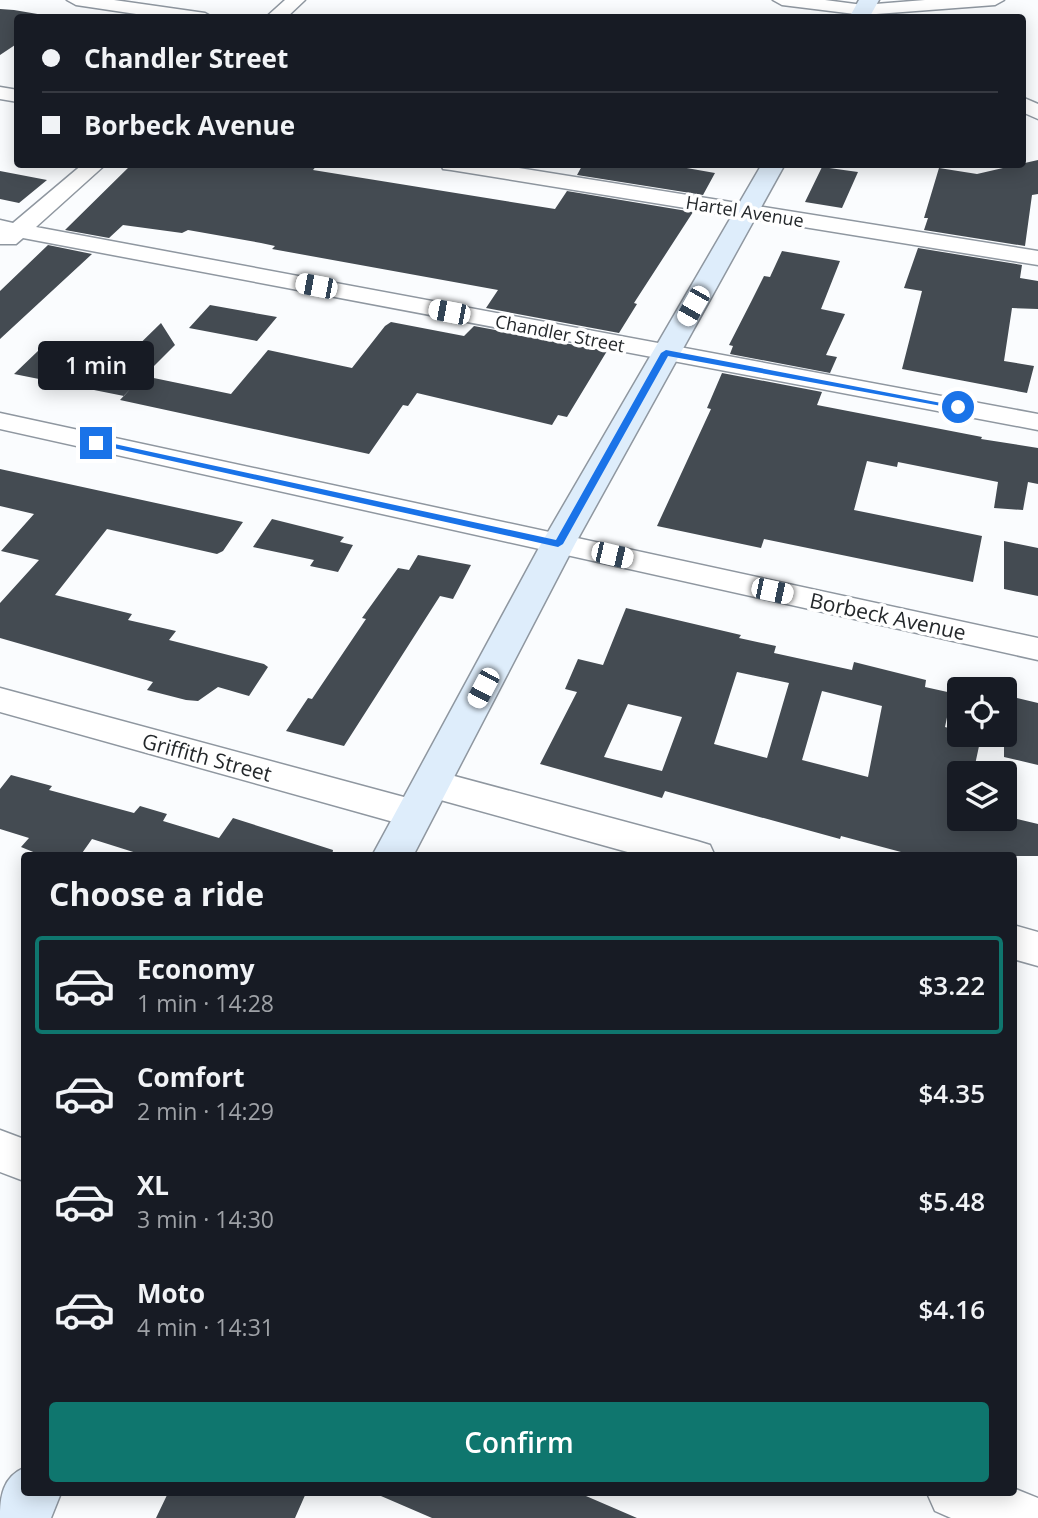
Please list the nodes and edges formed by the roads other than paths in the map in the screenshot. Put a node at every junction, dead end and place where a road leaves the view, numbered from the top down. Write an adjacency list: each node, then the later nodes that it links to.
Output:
1 (76, 0): 6 (street)
2 (296, 0): 7 (street)
3 (782, 0): 5 (street)
4 (995, 0): 5 (street)
5 (867, 11)
6 (176, 14)
7 (279, 14)
8 (91, 168): 12 (street)
9 (476, 168): 11 (street, Hartel Avenue)
10 (772, 168): 11 (main road)
11 (747, 212): 14 (street, Hartel Avenue); 15 (main road)
12 (10, 229): 13 (street); 15 (street, Chandler Street)
13 (0, 246)
14 (1038, 258)
15 (666, 353): 17 (street, Chandler Street); 18 (main road)
16 (0, 421): 18 (street, Borbeck Avenue)
17 (1038, 422)
18 (558, 544): 19 (street, Borbeck Avenue); 21 (main road)
19 (1038, 649)
20 (0, 700): 21 (street, Griffith Street)
21 (424, 799): 22 (main road); 23 (street, Griffith Street)
22 (394, 852)
23 (678, 852)
24 (1017, 943): 25 (street)
25 (1038, 949)
26 (0, 1151): 27 (street)
27 (21, 1159)
28 (31, 1496): 30 (main road)
29 (962, 1496): 31 (street)
30 (19, 1518)
31 (1024, 1518)

